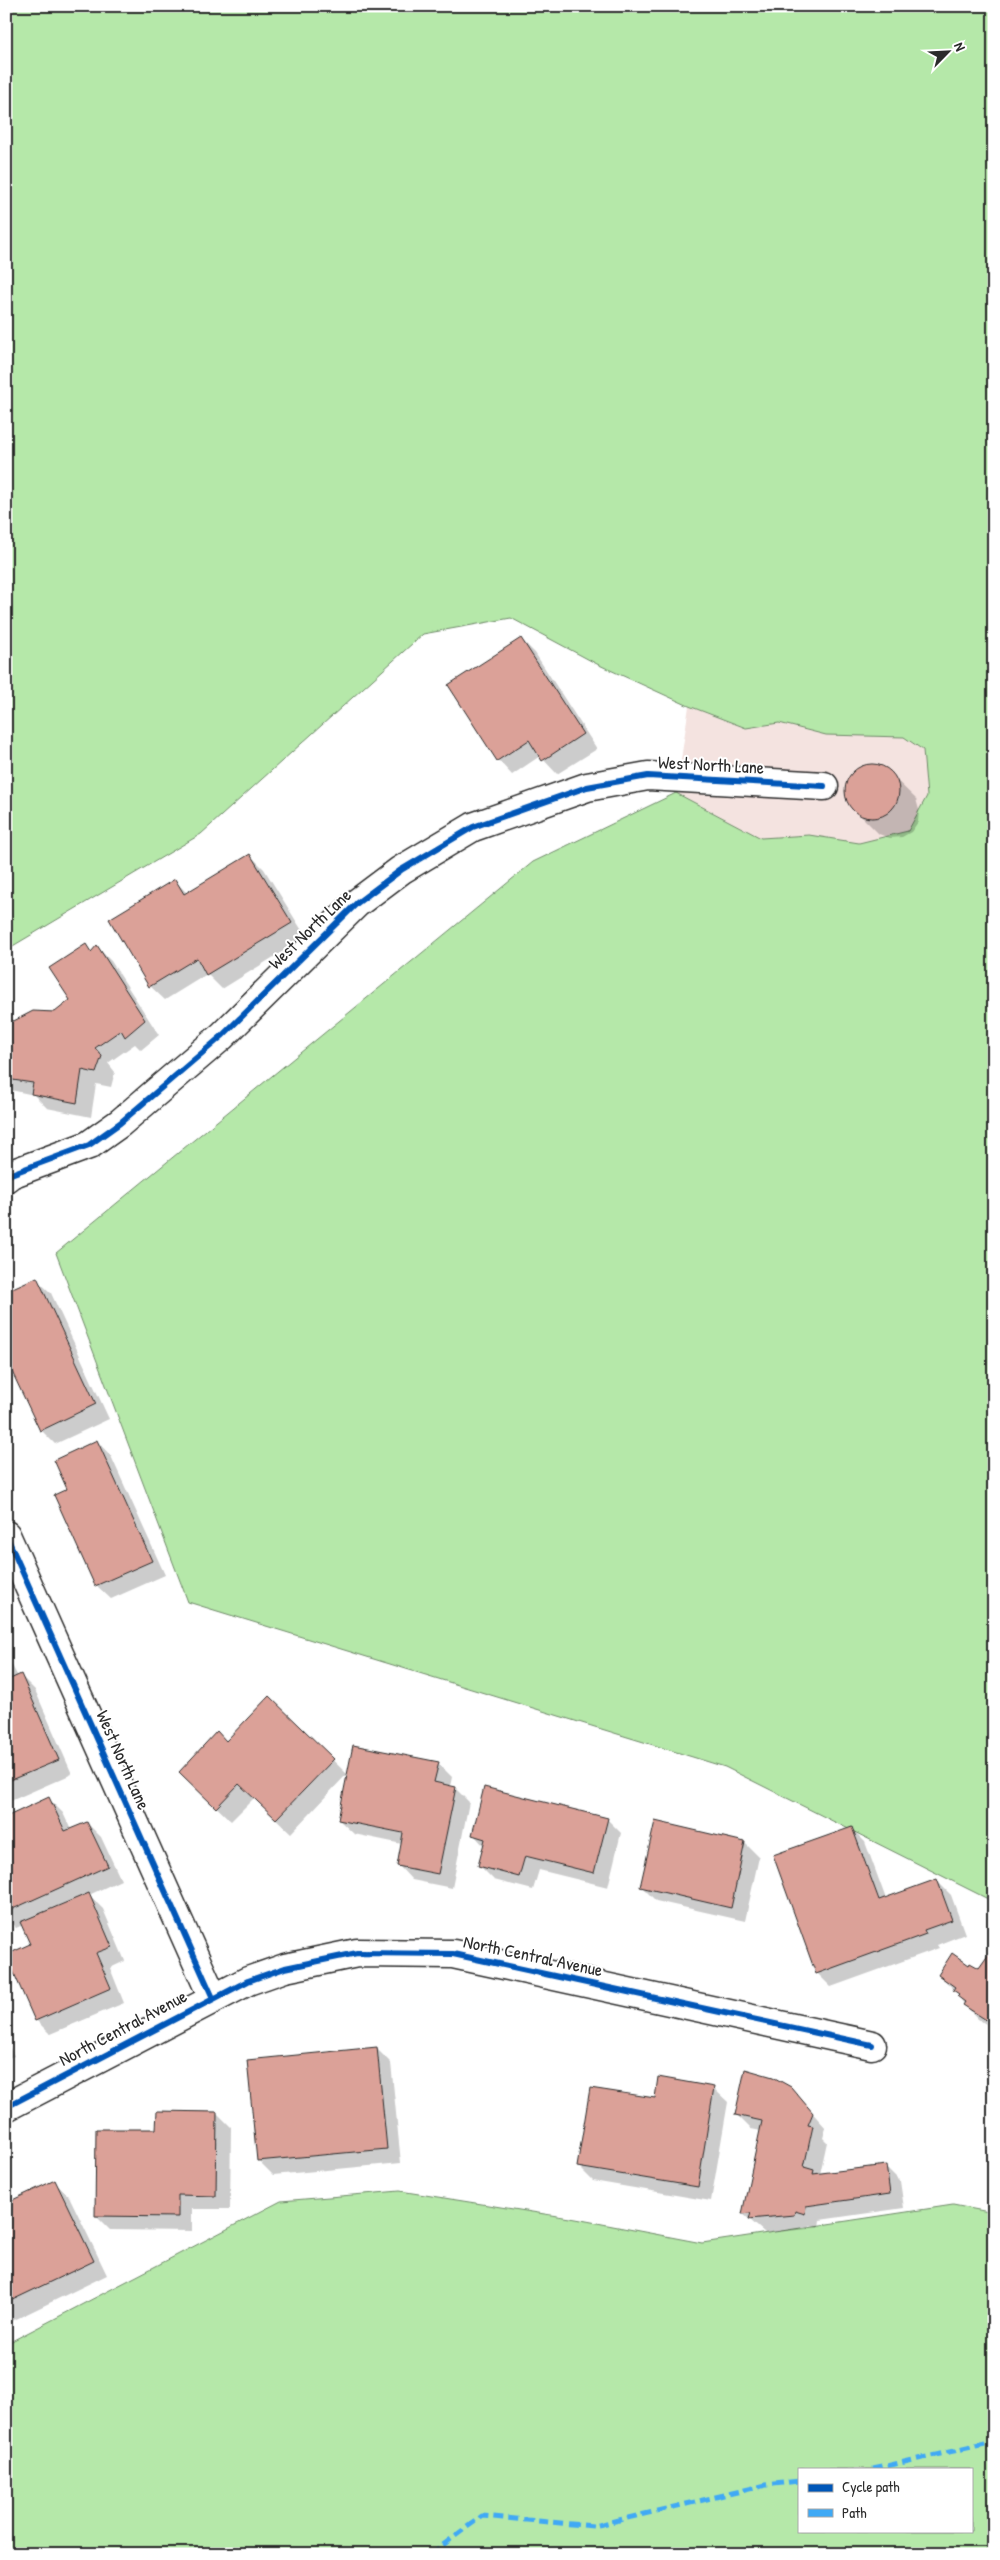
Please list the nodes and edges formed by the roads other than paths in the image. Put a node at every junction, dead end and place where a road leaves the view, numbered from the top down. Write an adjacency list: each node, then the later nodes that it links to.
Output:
1 (824, 786): 2 (street, West North Lane)
2 (6, 1178)
3 (6, 1535): 4 (street, West North Lane)
4 (213, 1998): 5 (street, North Central Avenue); 6 (street, North Central Avenue)
5 (872, 2045)
6 (6, 2107)

